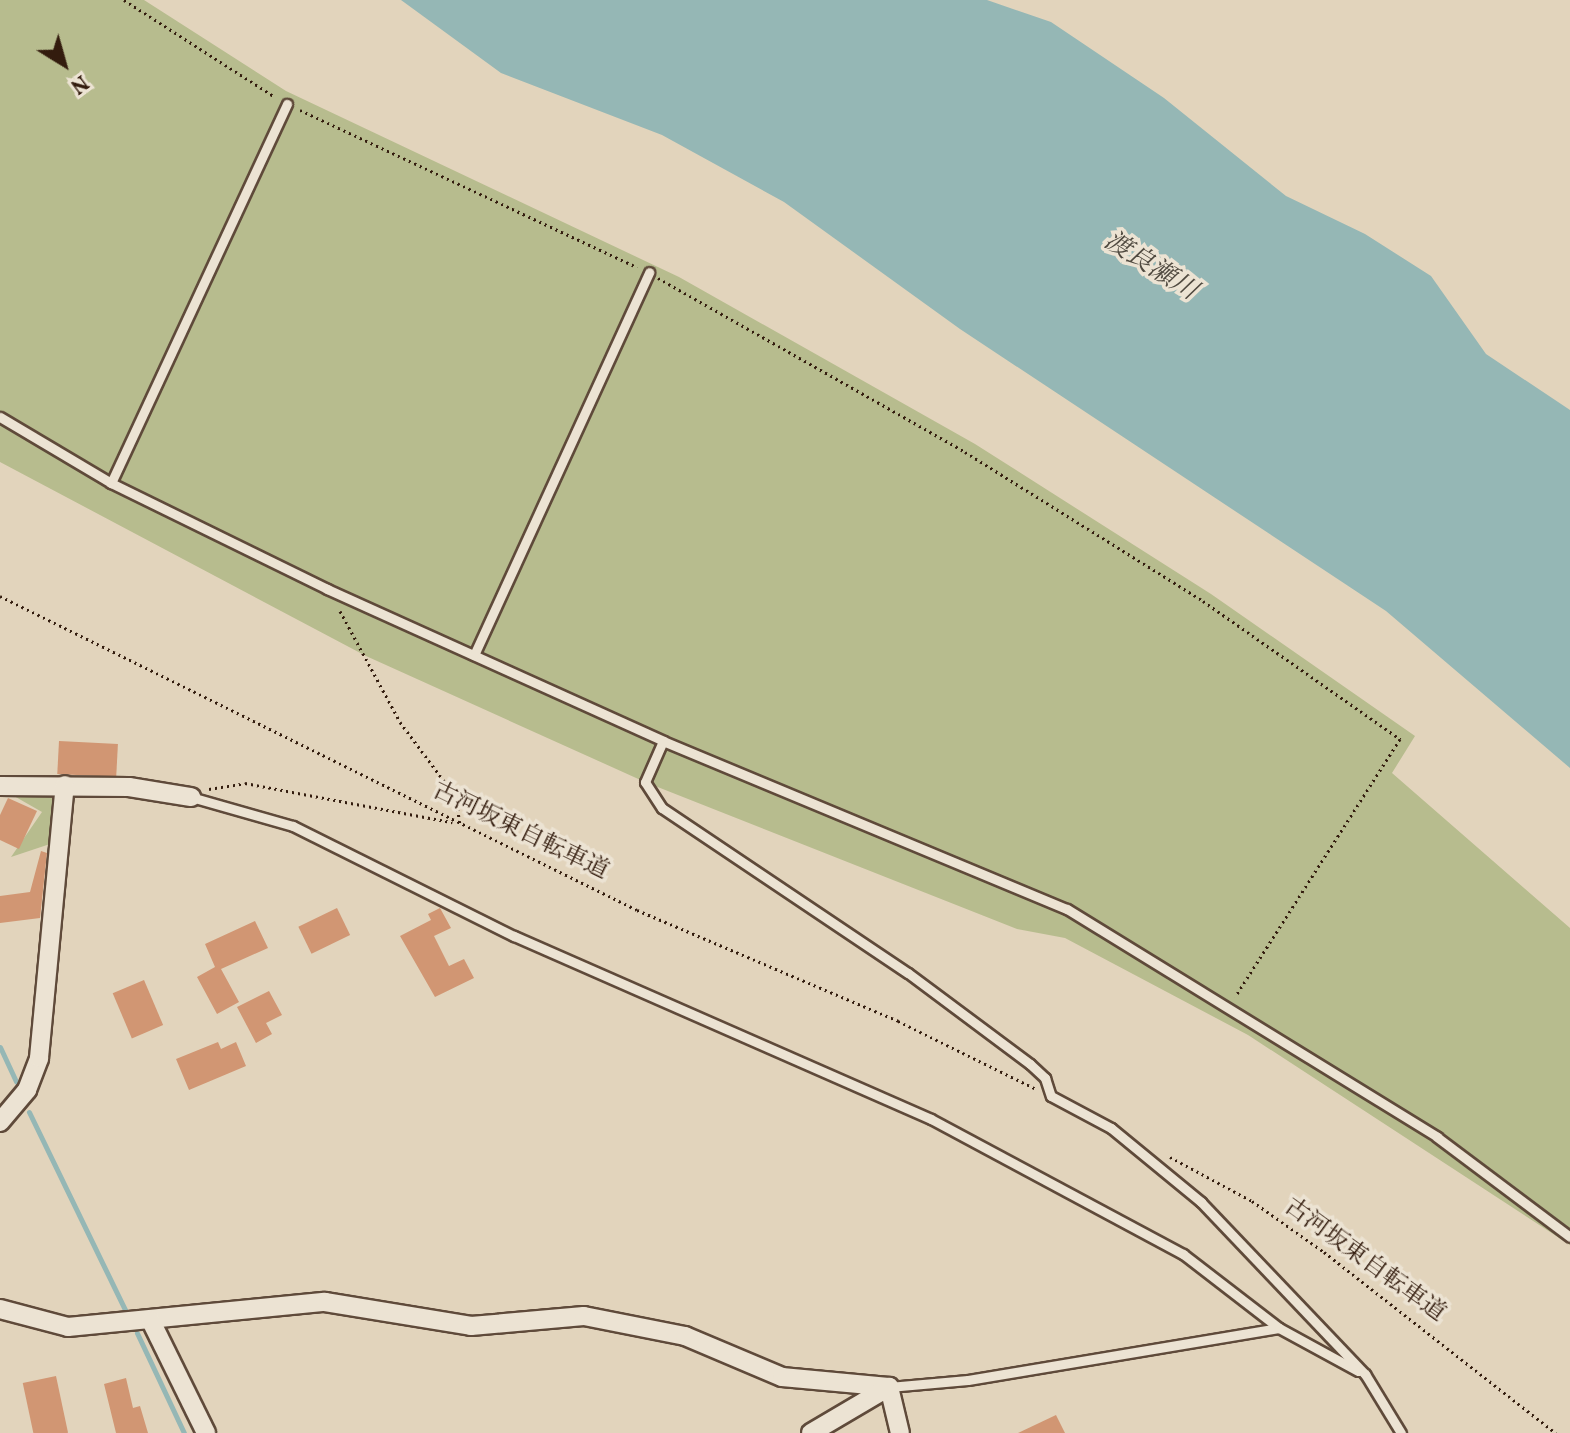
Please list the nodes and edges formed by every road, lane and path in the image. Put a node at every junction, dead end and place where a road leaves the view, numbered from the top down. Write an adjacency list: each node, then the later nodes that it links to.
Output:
1 (124, 0): 2 (path)
2 (287, 104): 3 (path); 5 (lane)
3 (649, 272): 8 (lane); 14 (path)
4 (0, 417): 5 (lane)
5 (111, 483): 6 (lane)
6 (327, 589): 8 (lane); 13 (path)
7 (0, 596): 13 (path, 古河坂東自転車道)
8 (474, 655): 9 (lane)
9 (663, 741): 14 (lane); 22 (lane)
10 (65, 785): 11 (street); 12 (street); 16 (street)
11 (0, 786)
12 (191, 797): 13 (path); 21 (lane)
13 (461, 824): 15 (path, 古河坂東自転車道)
14 (1229, 1007): 18 (lane)
15 (1031, 1087)
16 (0, 1122)
17 (1162, 1153): 28 (path, 古河坂東自転車道)
18 (1570, 1237)
19 (0, 1309): 20 (street)
20 (151, 1321): 23 (street); 24 (street)
21 (1279, 1328): 22 (lane); 23 (lane)
22 (1365, 1374): 27 (lane)
23 (889, 1387): 25 (street); 26 (street)
24 (206, 1433)
25 (811, 1433)
26 (900, 1433)
27 (1401, 1433)
28 (1556, 1433)

